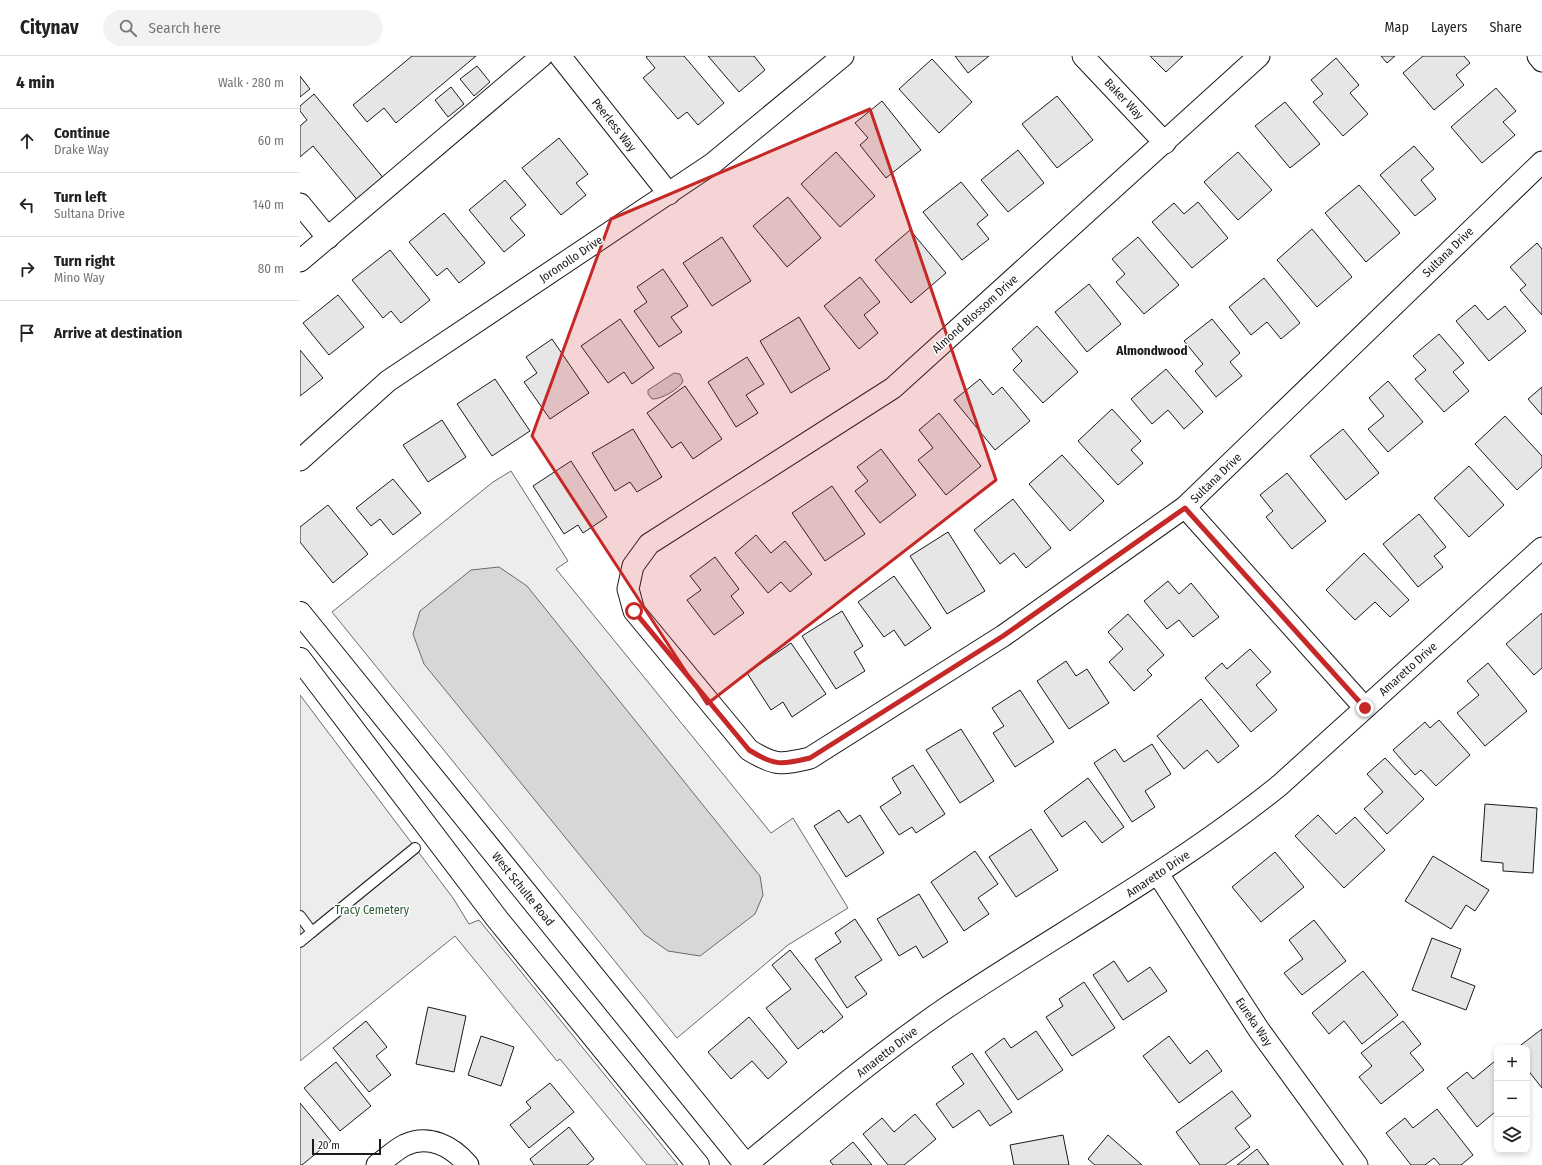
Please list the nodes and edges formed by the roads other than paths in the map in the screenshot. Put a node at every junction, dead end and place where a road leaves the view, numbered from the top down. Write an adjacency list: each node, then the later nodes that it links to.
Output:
1 (542, 56): 12 (street)
2 (560, 56): 10 (street, Peerless Way)
3 (842, 56): 10 (street, Joronollo Drive)
4 (1083, 56): 8 (street, Baker Way)
5 (1259, 56): 8 (street, Almond Blossom Drive)
6 (1538, 56): 7 (street)
7 (1542, 61)
8 (1165, 143): 20 (street, Almond Blossom Drive)
9 (1542, 162): 15 (street, Sultana Drive)
10 (669, 194): 14 (street, Joronollo Drive)
11 (300, 204): 12 (street)
12 (328, 238): 13 (street)
13 (300, 261)
14 (300, 460)
15 (1185, 508): 19 (street); 20 (street, Sultana Drive)
16 (1542, 548): 19 (street, Amaretto Drive)
17 (300, 613): 29 (main road, West Schulte Road)
18 (300, 659): 28 (main road)
19 (1365, 708): 22 (street, Amaretto Drive)
20 (778, 763)
21 (415, 848): 24 (lane)
22 (1158, 874): 29 (street, Amaretto Drive); 30 (street, Eureka Way)
23 (300, 916): 24 (lane)
24 (312, 932): 25 (lane)
25 (300, 942)
26 (377, 1165): 27 (street)
27 (468, 1165)
28 (698, 1165)
29 (746, 1165)
30 (1357, 1165)

